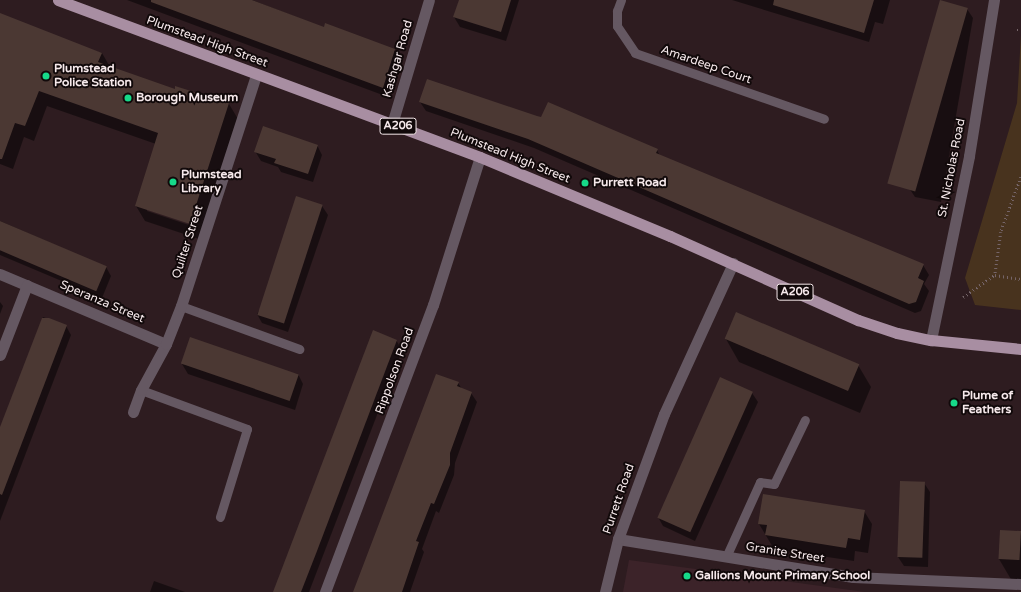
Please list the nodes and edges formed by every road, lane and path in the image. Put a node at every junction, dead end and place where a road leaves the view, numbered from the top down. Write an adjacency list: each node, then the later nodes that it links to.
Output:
1 (58, 0): 7 (main road, Plumstead High Street / A206)
2 (429, 0): 9 (street, Kashgar Road)
3 (621, 0): 8 (lane, Amardeep Court)
4 (994, 0): 19 (street, St. Nicholas Road)
5 (1017, 30): 6 (path)
6 (1021, 30)
7 (256, 75): 9 (main road, Plumstead High Street / A206); 18 (street, Quilter Street)
8 (824, 119)
9 (392, 124): 10 (main road, Plumstead High Street / A206)
10 (480, 157): 12 (main road, Plumstead High Street / A206); 32 (street, Rippolson Road)
11 (1021, 177): 14 (path)
12 (733, 263): 19 (main road, Plumstead High Street / A206); 28 (street, Purrett Road)
13 (0, 274): 16 (street, Speranza Street)
14 (996, 275): 15 (path); 17 (path)
15 (1021, 279)
16 (27, 285): 20 (street, Speranza Street); 23 (street)
17 (963, 297)
18 (181, 306): 20 (street, Quilter Street); 22 (lane)
19 (930, 340): 21 (main road, Plumstead High Street / A206)
20 (166, 344): 24 (street, Quilter Street)
21 (1021, 348)
22 (298, 349)
23 (0, 355)
24 (141, 390): 25 (street, Quilter Street); 27 (lane)
25 (133, 412)
26 (805, 420): 29 (lane)
27 (220, 517)
28 (618, 539): 29 (street, Granite Street); 33 (street, Purrett Road)
29 (726, 557): 31 (street, Granite Street)
30 (1021, 584): 31 (street, Granite Street)
31 (1008, 588)
32 (325, 592)
33 (605, 592)

